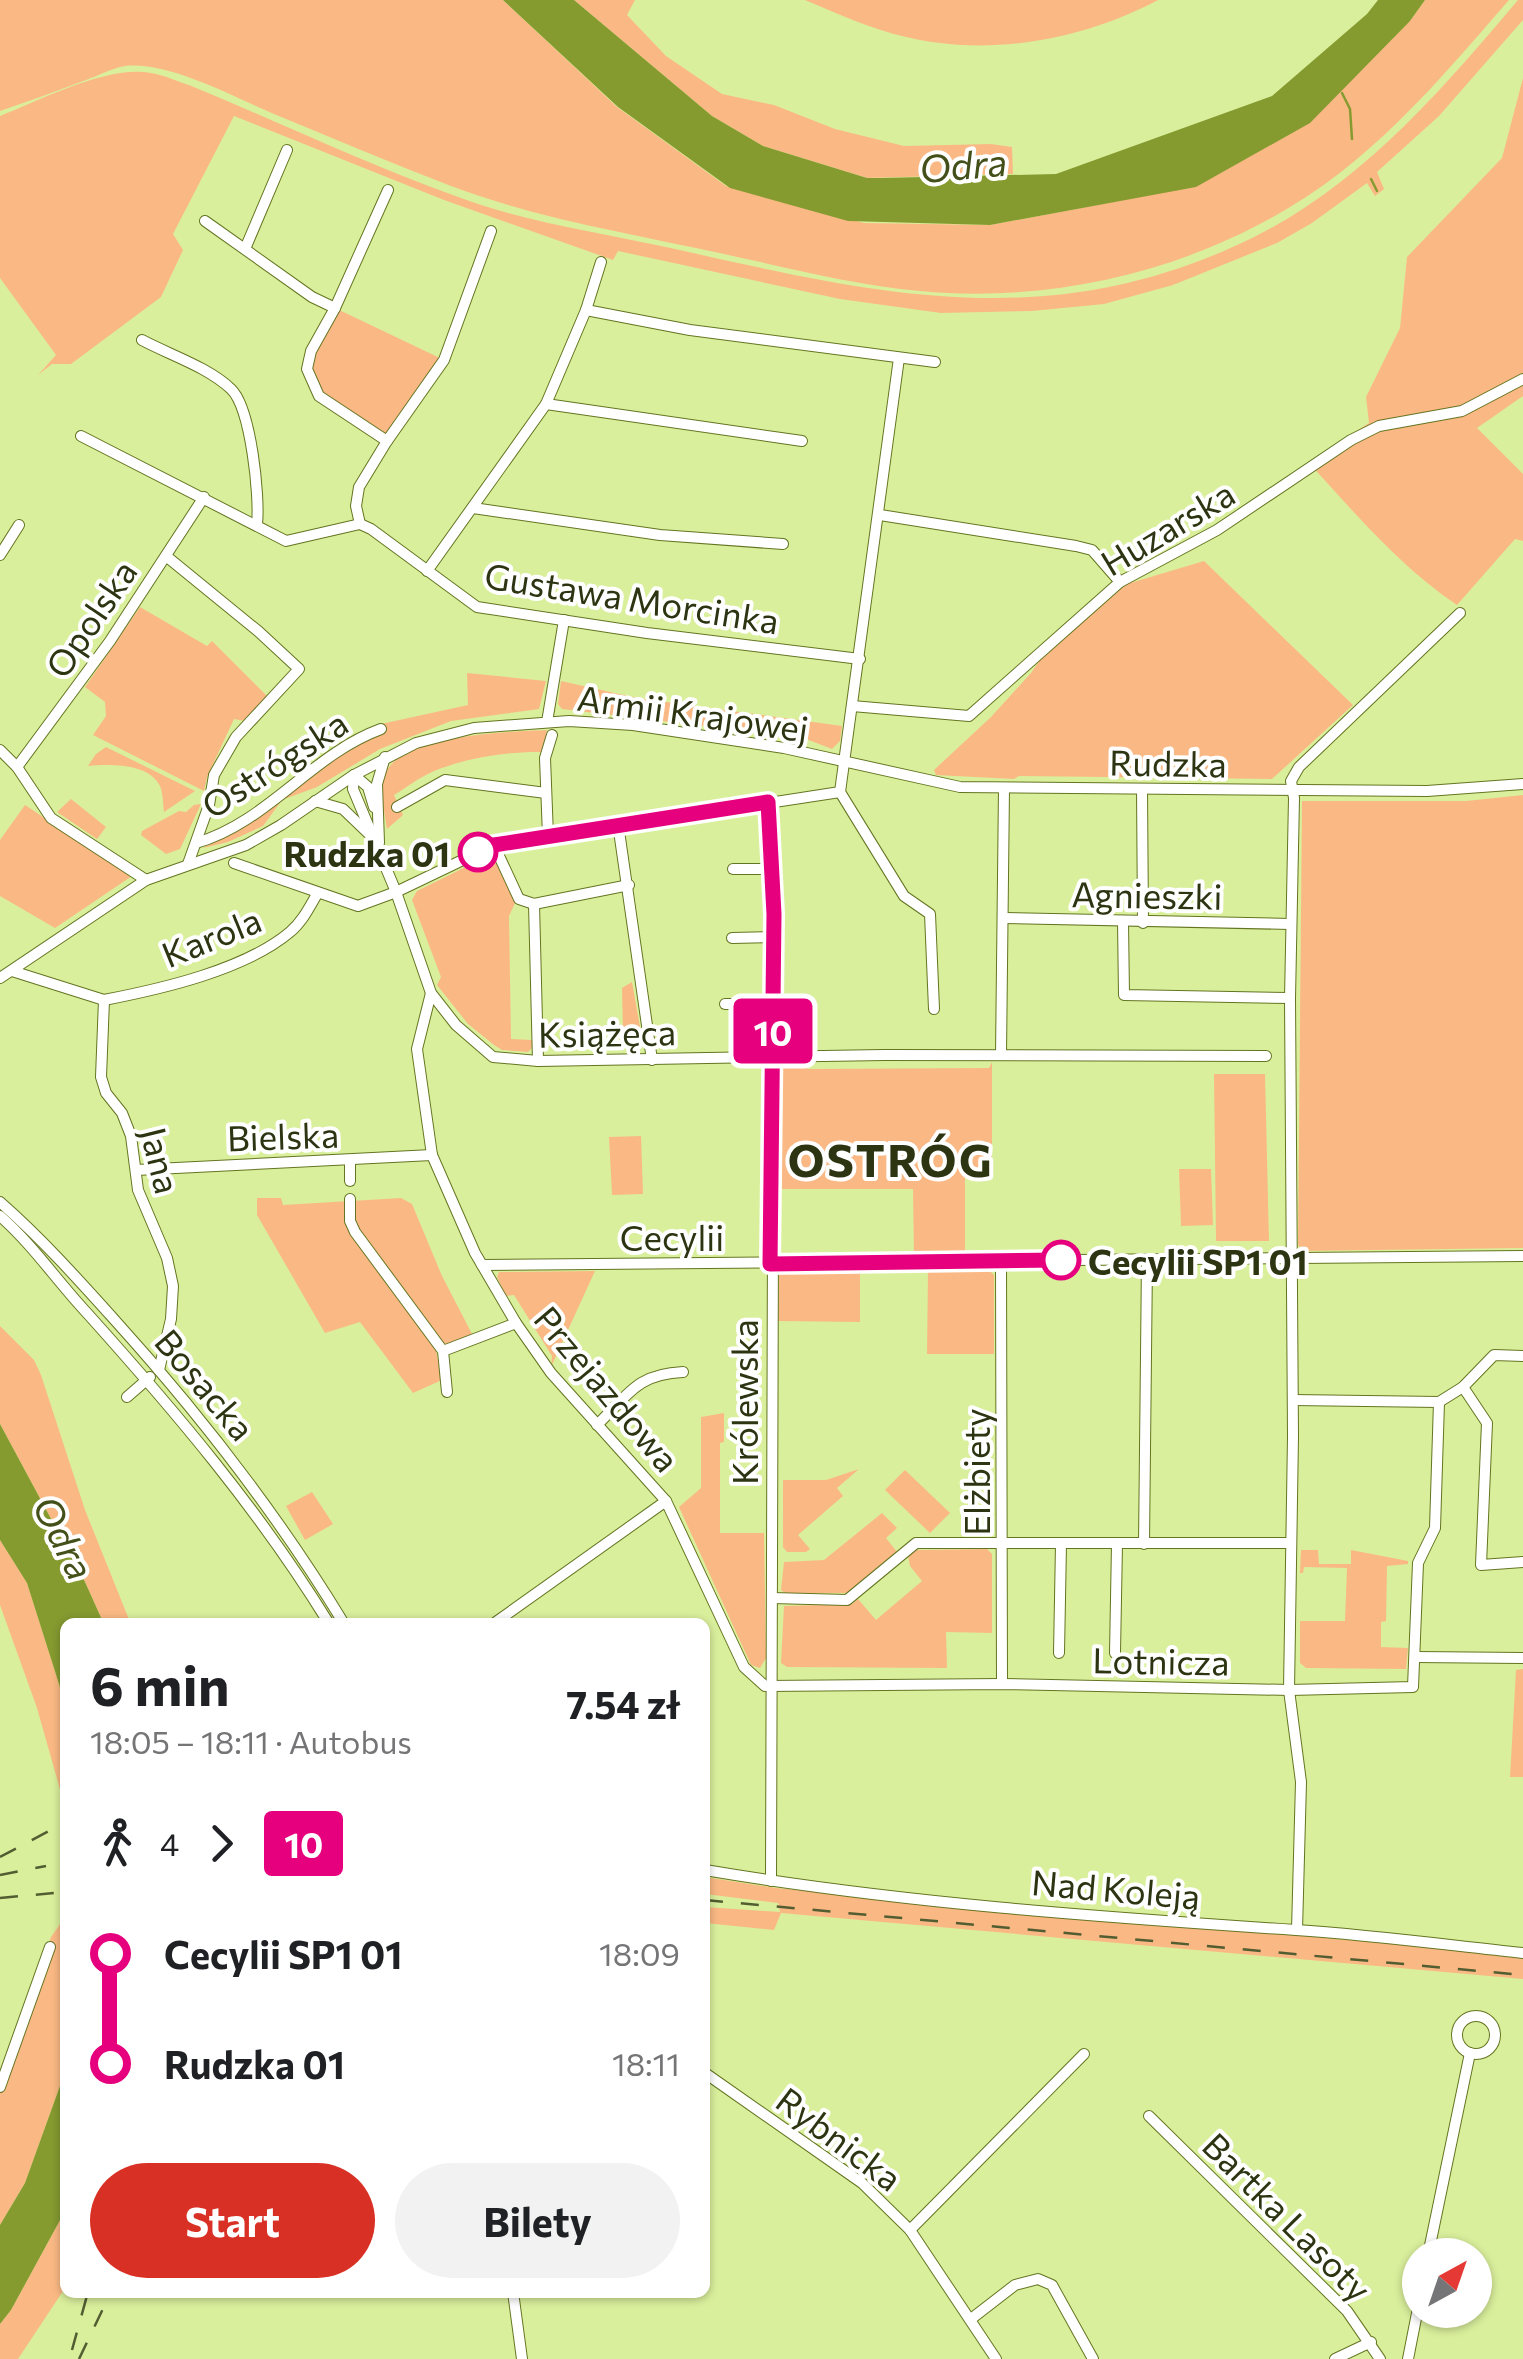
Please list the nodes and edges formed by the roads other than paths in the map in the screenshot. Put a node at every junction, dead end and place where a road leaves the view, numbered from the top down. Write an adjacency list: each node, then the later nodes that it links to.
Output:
1 (286, 150): 5 (street)
2 (388, 190): 7 (street)
3 (205, 221): 5 (street)
4 (491, 231): 16 (street)
5 (245, 249): 7 (street)
6 (602, 262): 8 (street)
7 (335, 308): 16 (street)
8 (586, 310): 10 (street); 13 (street)
9 (142, 340): 20 (street)
10 (899, 358): 11 (street); 19 (street)
11 (935, 362)
12 (1523, 379): 27 (street, Huzarska)
13 (546, 404): 15 (street); 18 (street)
14 (81, 436): 17 (street)
15 (802, 440)
16 (386, 441): 21 (street)
17 (204, 497): 20 (street); 25 (street, Opolska)
18 (473, 508): 23 (street); 26 (street)
19 (880, 515): 27 (street); 30 (street)
20 (257, 524): 21 (street)
21 (360, 524): 26 (street, Gustawa Morcinka)
22 (19, 525): 24 (street)
23 (783, 544)
24 (0, 555)
25 (166, 556): 38 (street, Opolska); 52 (street)
26 (427, 571): 29 (street, Gustawa Morcinka)
27 (1120, 582): 31 (street, Huzarska)
28 (1460, 614): 43 (street)
29 (564, 620): 30 (street, Gustawa Morcinka); 32 (street)
30 (860, 658): 31 (street)
31 (852, 706): 37 (street)
32 (546, 722): 36 (street, Armii Krajowej); 37 (street, Armii Krajowej)
33 (381, 729): 52 (street, Ostrógska)
34 (552, 734): 45 (street)
35 (0, 750): 38 (street)
36 (385, 757): 39 (street, Armii Krajowej); 49 (street, Książęca)
37 (846, 762): 41 (street, Rudzka); 44 (street)
38 (16, 768): 59 (street)
39 (354, 774): 46 (street, Armii Krajowej); 49 (street, Książęca); 53 (street, Książęca)
40 (1523, 784): 43 (street, Rudzka)
41 (1004, 788): 42 (street, Rudzka); 64 (street)
42 (1142, 789): 43 (street, Rudzka); 66 (street)
43 (1292, 790): 67 (street)
44 (840, 792): 47 (street); 77 (street)
45 (546, 793): 48 (street); 51 (street)
46 (315, 801): 53 (street, Książęca); 56 (street, Armii Krajowej)
47 (768, 802): 50 (street); 57 (street, Królewska)
48 (396, 807)
49 (378, 820): 53 (street, Książęca)
50 (618, 824): 51 (street); 60 (street)
51 (548, 836): 54 (street)
52 (196, 842): 56 (street)
53 (376, 844): 61 (street, Książęca)
54 (494, 845): 61 (street); 63 (street)
55 (234, 863): 62 (street)
56 (188, 864): 59 (street, Armii Krajowej)
57 (772, 869): 58 (street); 69 (street, Królewska)
58 (733, 870)
59 (146, 880): 70 (street, Armii Krajowej)
60 (630, 885): 63 (street); 81 (street)
61 (396, 892): 62 (street); 72 (street, Książęca)
62 (317, 894): 74 (street, Karola)
63 (534, 904): 82 (street)
64 (1003, 918): 65 (street, Agnieszki); 78 (street)
65 (1122, 922): 66 (street, Agnieszki); 73 (street)
66 (1143, 923): 67 (street, Agnieszki)
67 (1290, 924): 73 (street)
68 (732, 938): 69 (street)
69 (773, 938): 76 (street, Królewska)
70 (12, 971): 71 (street, Armii Krajowej); 74 (street)
71 (0, 978)
72 (431, 993): 82 (street, Książęca); 83 (street, Przejazdowa)
73 (1290, 998): 91 (street)
74 (104, 1000): 85 (street, Jana)
75 (725, 1004): 76 (street)
76 (774, 1004): 80 (street, Królewska)
77 (934, 1008)
78 (1001, 1055): 79 (street, Książęca); 80 (street, Książęca)
79 (1266, 1056)
80 (772, 1058): 81 (street, Książęca); 94 (street, Królewska)
81 (652, 1060): 82 (street, Książęca)
82 (538, 1061)
83 (432, 1155): 84 (street, Bielska); 95 (street, Przejazdowa)
84 (350, 1160): 85 (street, Bielska); 86 (street)
85 (136, 1170): 99 (street, Jana)
86 (350, 1181)
87 (350, 1199): 97 (street)
88 (0, 1202): 99 (street, Bosacka)
89 (0, 1216): 101 (street, Bosacka)
90 (1523, 1256): 91 (street, Cecylii)
91 (1291, 1258): 93 (street, Cecylii); 105 (street)
92 (1001, 1260): 93 (street, Cecylii); 94 (street, Cecylii); 110 (street, Elżbiety)
93 (1147, 1260): 113 (street)
94 (770, 1264): 95 (street, Cecylii); 115 (street, Królewska)
95 (482, 1266): 96 (street, Przejazdowa)
96 (516, 1323): 97 (street); 107 (street, Przejazdowa)
97 (443, 1351): 103 (street)
98 (1523, 1356): 102 (street)
99 (159, 1370): 101 (street); 117 (street, Bosacka)
100 (683, 1372): 107 (street)
101 (146, 1380): 104 (street); 116 (street, Bosacka)
102 (1462, 1387): 106 (street); 114 (street)
103 (447, 1392)
104 (127, 1397)
105 (1294, 1400): 106 (street); 109 (street)
106 (1439, 1402): 121 (street)
107 (596, 1425): 108 (street, Przejazdowa)
108 (666, 1500): 118 (street); 124 (street, Przejazdowa)
109 (1291, 1542): 113 (street); 125 (street)
110 (1002, 1544): 111 (street); 115 (street); 123 (street, Elżbiety)
111 (1061, 1544): 112 (street); 119 (street)
112 (1117, 1544): 113 (street); 120 (street)
113 (1144, 1544)
114 (1523, 1562)
115 (772, 1598): 124 (street, Królewska)
116 (325, 1618)
117 (340, 1618)
118 (502, 1618)
119 (1060, 1653)
120 (1115, 1653)
121 (1415, 1657): 122 (street); 125 (street, Lotnicza)
122 (1523, 1658)
123 (1002, 1684): 124 (street, Lotnicza); 125 (street, Lotnicza)
124 (770, 1688): 127 (street, Królewska)
125 (1289, 1690): 128 (street)
126 (710, 1871): 127 (street, Nad Koleją)
127 (771, 1881): 128 (street, Nad Koleją)
128 (1297, 1930): 130 (street, Nad Koleją)
129 (50, 1947): 134 (street)
130 (1523, 1953)
131 (1470, 2053): 137 (street)
132 (1084, 2054): 136 (street)
133 (710, 2077): 136 (street, Rybnicka)
134 (0, 2087)
135 (1149, 2116): 141 (street, Bartka Lasoty)
136 (910, 2230): 139 (street, Rybnicka)
137 (1432, 2238)
138 (514, 2298): 142 (street)
139 (971, 2320): 143 (street, Rybnicka); 144 (street)
140 (1414, 2328): 147 (street, Bartka Lasoty)
141 (1371, 2342): 145 (street); 146 (street, Bartka Lasoty)
142 (522, 2359)
143 (996, 2359)
144 (1093, 2359)
145 (1335, 2359)
146 (1380, 2359)
147 (1408, 2359)

